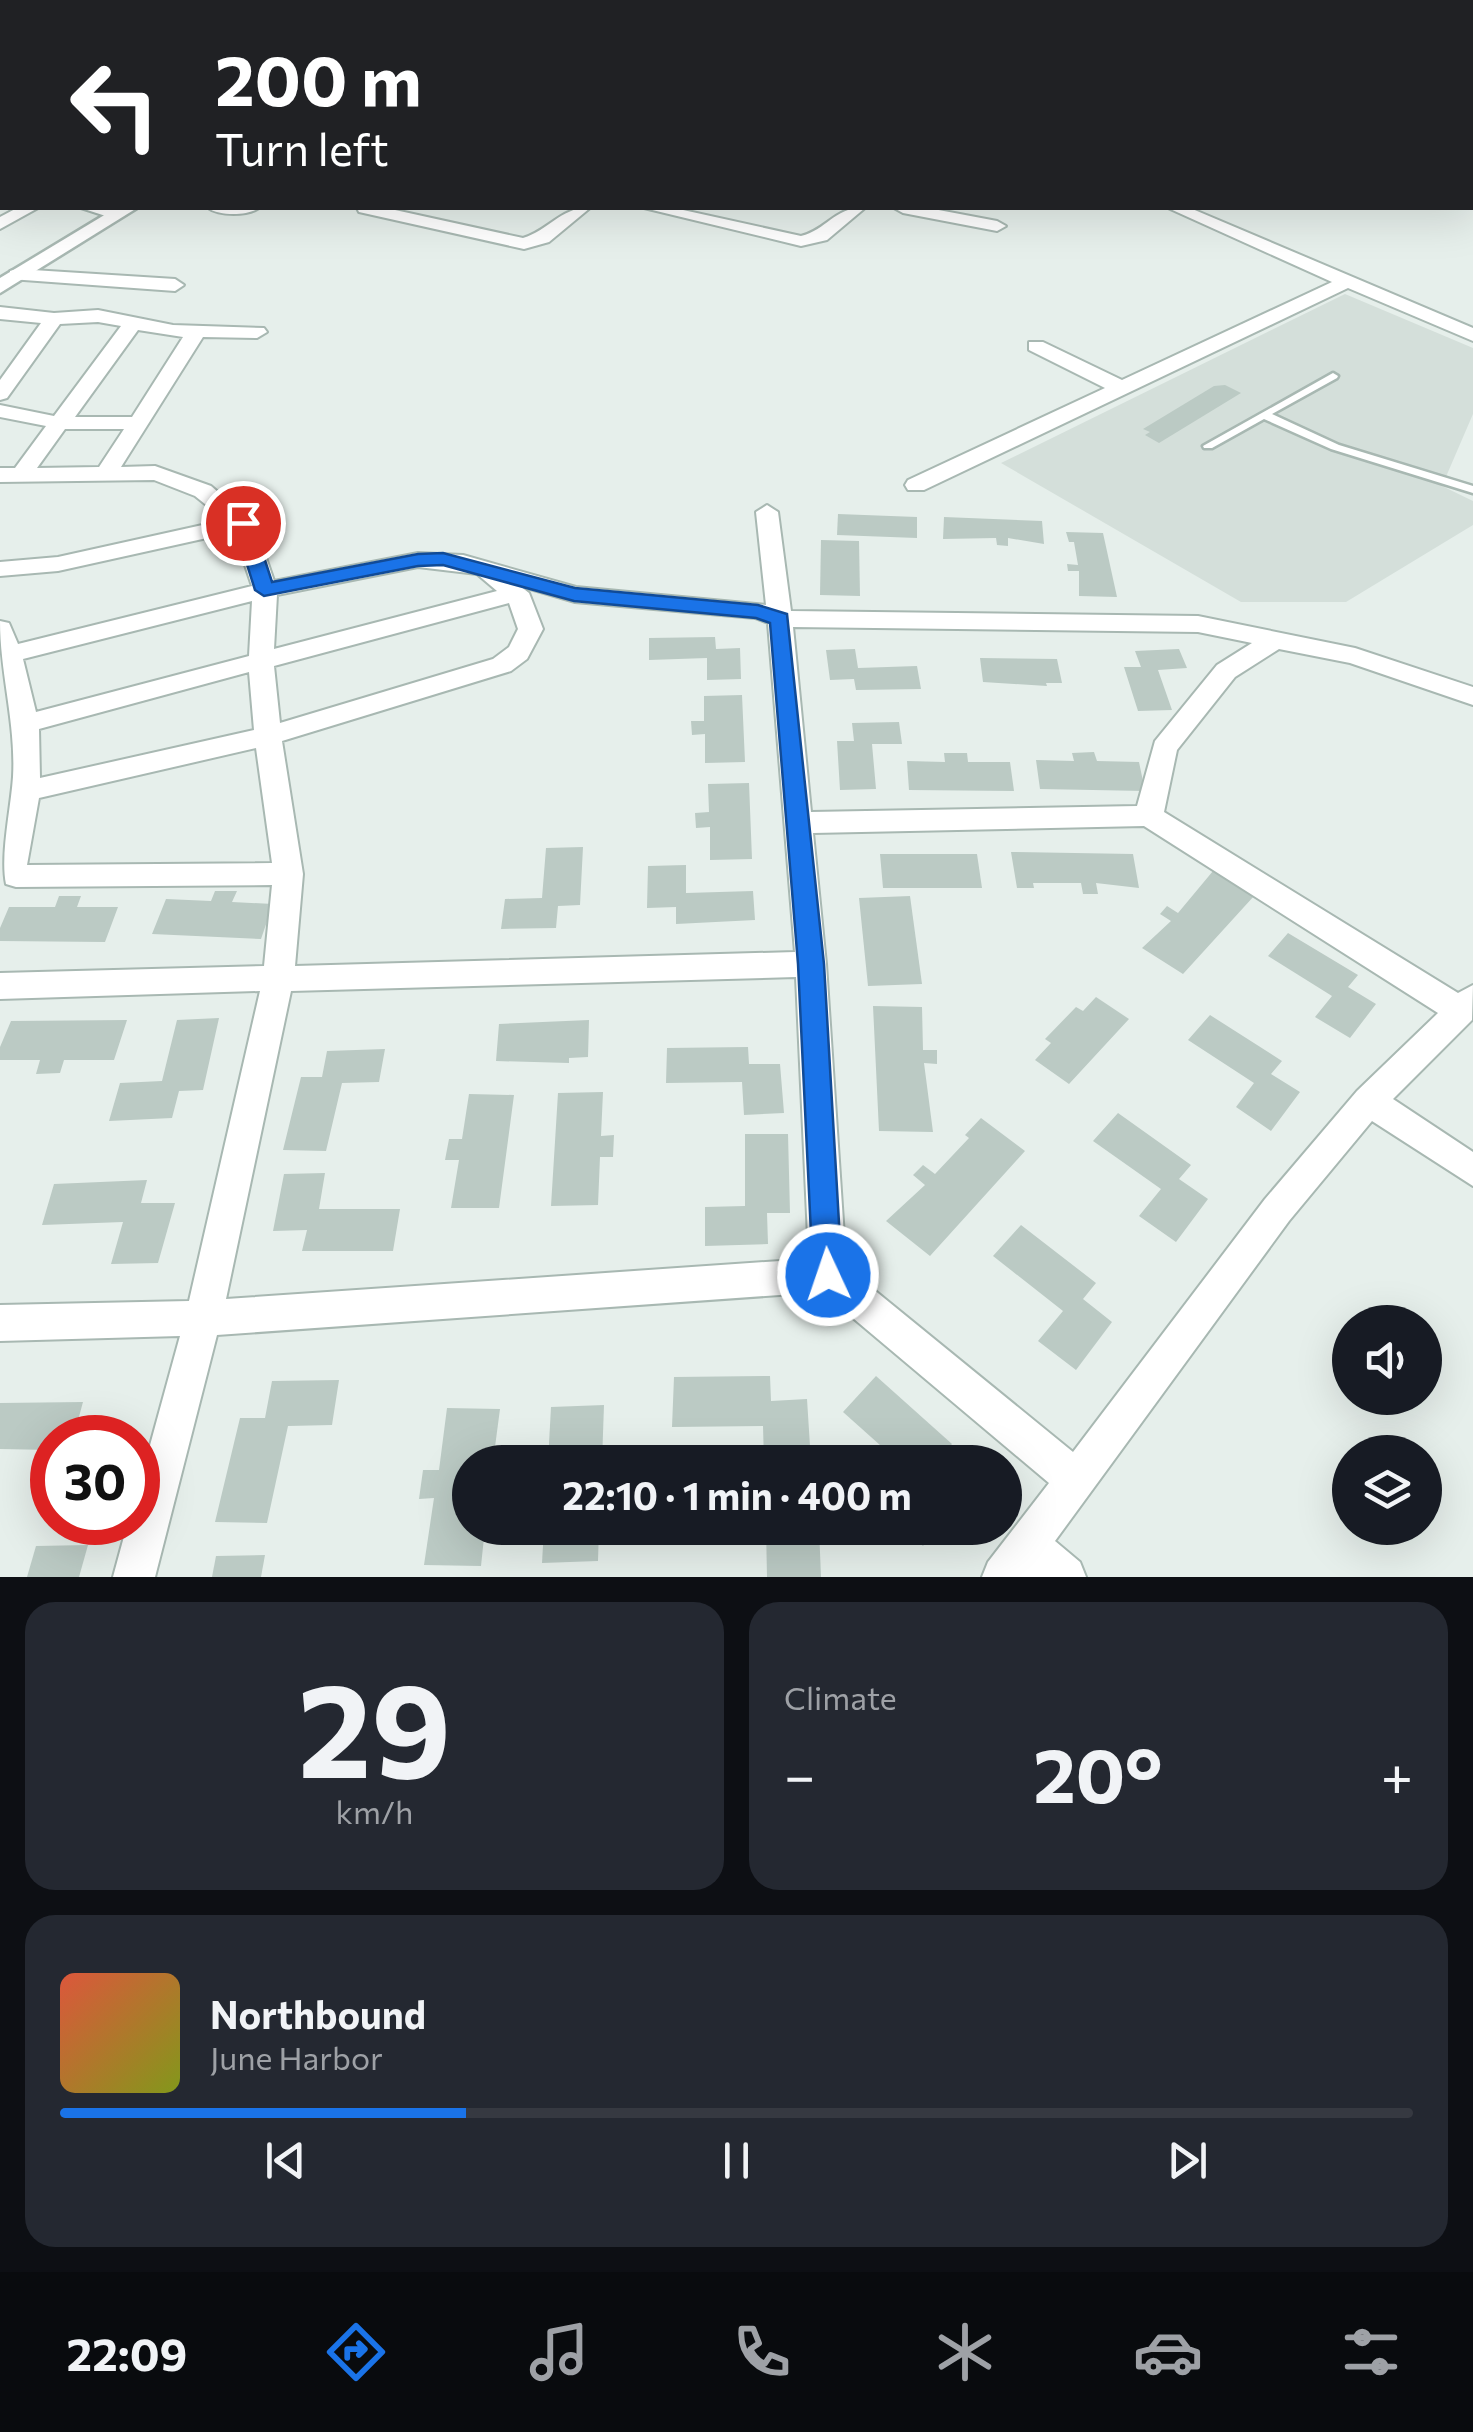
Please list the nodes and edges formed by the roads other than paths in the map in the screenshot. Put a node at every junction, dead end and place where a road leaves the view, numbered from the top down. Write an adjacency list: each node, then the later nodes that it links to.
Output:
1 (25, 210): 9 (street)
2 (374, 210): 3 (street)
3 (578, 210)
4 (662, 210): 5 (street)
5 (854, 210)
6 (913, 210): 10 (street)
7 (1180, 210): 12 (street)
8 (122, 211): 11 (street)
9 (0, 224)
10 (997, 226)
11 (5, 283): 13 (street)
12 (1344, 283): 19 (street); 22 (street)
13 (174, 285)
14 (0, 313): 15 (street)
15 (54, 319): 16 (street); 23 (street)
16 (133, 323): 17 (street); 26 (street)
17 (196, 332): 18 (street); 27 (street)
18 (257, 332)
19 (1473, 335)
20 (1036, 346): 22 (street)
21 (1332, 376): 25 (lane)
22 (1124, 389): 31 (street)
23 (0, 394)
24 (0, 411): 26 (street)
25 (1265, 416): 28 (lane); 32 (lane)
26 (60, 423): 27 (street); 29 (street)
27 (140, 423): 30 (street)
28 (1208, 446)
29 (11, 475): 30 (street)
30 (106, 475): 34 (street)
31 (916, 485)
32 (1473, 490)
33 (767, 512): 39 (street)
34 (243, 523): 35 (street); 37 (street)
35 (0, 569)
36 (488, 572): 37 (street); 38 (street); 39 (street)
37 (264, 590): 42 (street); 43 (street)
38 (518, 593): 43 (street); 47 (street)
39 (780, 619): 40 (street); 50 (street)
40 (1198, 624): 41 (street); 44 (street)
41 (1277, 639): 44 (street); 45 (street)
42 (5, 642): 46 (street)
43 (261, 662): 46 (street); 47 (street)
44 (1226, 671): 49 (street)
45 (1473, 696)
46 (28, 723): 48 (street)
47 (268, 736): 48 (street); 52 (street)
48 (28, 791): 51 (street)
49 (1149, 816): 50 (street); 56 (street)
50 (798, 823): 53 (street)
51 (9, 843): 52 (street)
52 (288, 874): 54 (street)
53 (811, 964): 54 (street); 59 (street)
54 (278, 978): 55 (street); 60 (street)
55 (0, 986)
56 (1467, 1004): 57 (street)
57 (1369, 1101): 58 (street); 62 (street)
58 (1473, 1171)
59 (828, 1275): 60 (street); 62 (street)
60 (204, 1318): 61 (street); 64 (street)
61 (0, 1324)
62 (1074, 1479): 63 (street)
63 (1015, 1560): 65 (street)
64 (134, 1577)
65 (1064, 1577)

